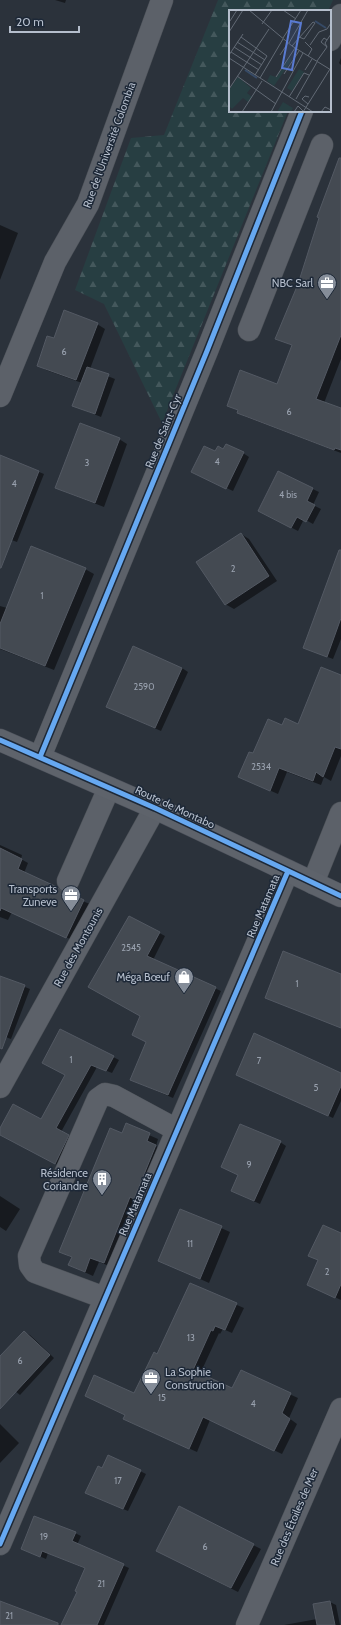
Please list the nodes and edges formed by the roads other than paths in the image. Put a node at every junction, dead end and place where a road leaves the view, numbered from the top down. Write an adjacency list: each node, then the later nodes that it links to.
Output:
1 (162, 0): 9 (street, Rue de l'Université Colombia)
2 (341, 15): 3 (street)
3 (331, 38)
4 (302, 112): 6 (street, Rue de Saint-Cyr)
5 (322, 144): 7 (street)
6 (236, 278): 7 (street); 11 (street, Rue de Saint-Cyr)
7 (266, 289): 8 (street)
8 (249, 330)
9 (0, 396)
10 (0, 740): 11 (main road, Route de Montabo)
11 (40, 757): 12 (main road, Route de Montabo)
12 (109, 788): 13 (main road, Route de Montabo); 16 (street)
13 (155, 808): 15 (main road, Route de Montabo); 19 (street, Rue des Montounis)
14 (341, 813): 17 (street)
15 (288, 872): 17 (main road, Route de Montabo); 20 (street, Rue Matamata)
16 (68, 882)
17 (312, 883): 18 (main road, Route de Montabo)
18 (341, 896)
19 (0, 1087)
20 (177, 1130): 21 (street, Rue Matamata); 21 (street)
21 (105, 1298): 23 (street, Rue Matamata)
22 (341, 1409): 24 (street, Rue des Étoiles de Mer)
23 (0, 1544)
24 (247, 1625)

